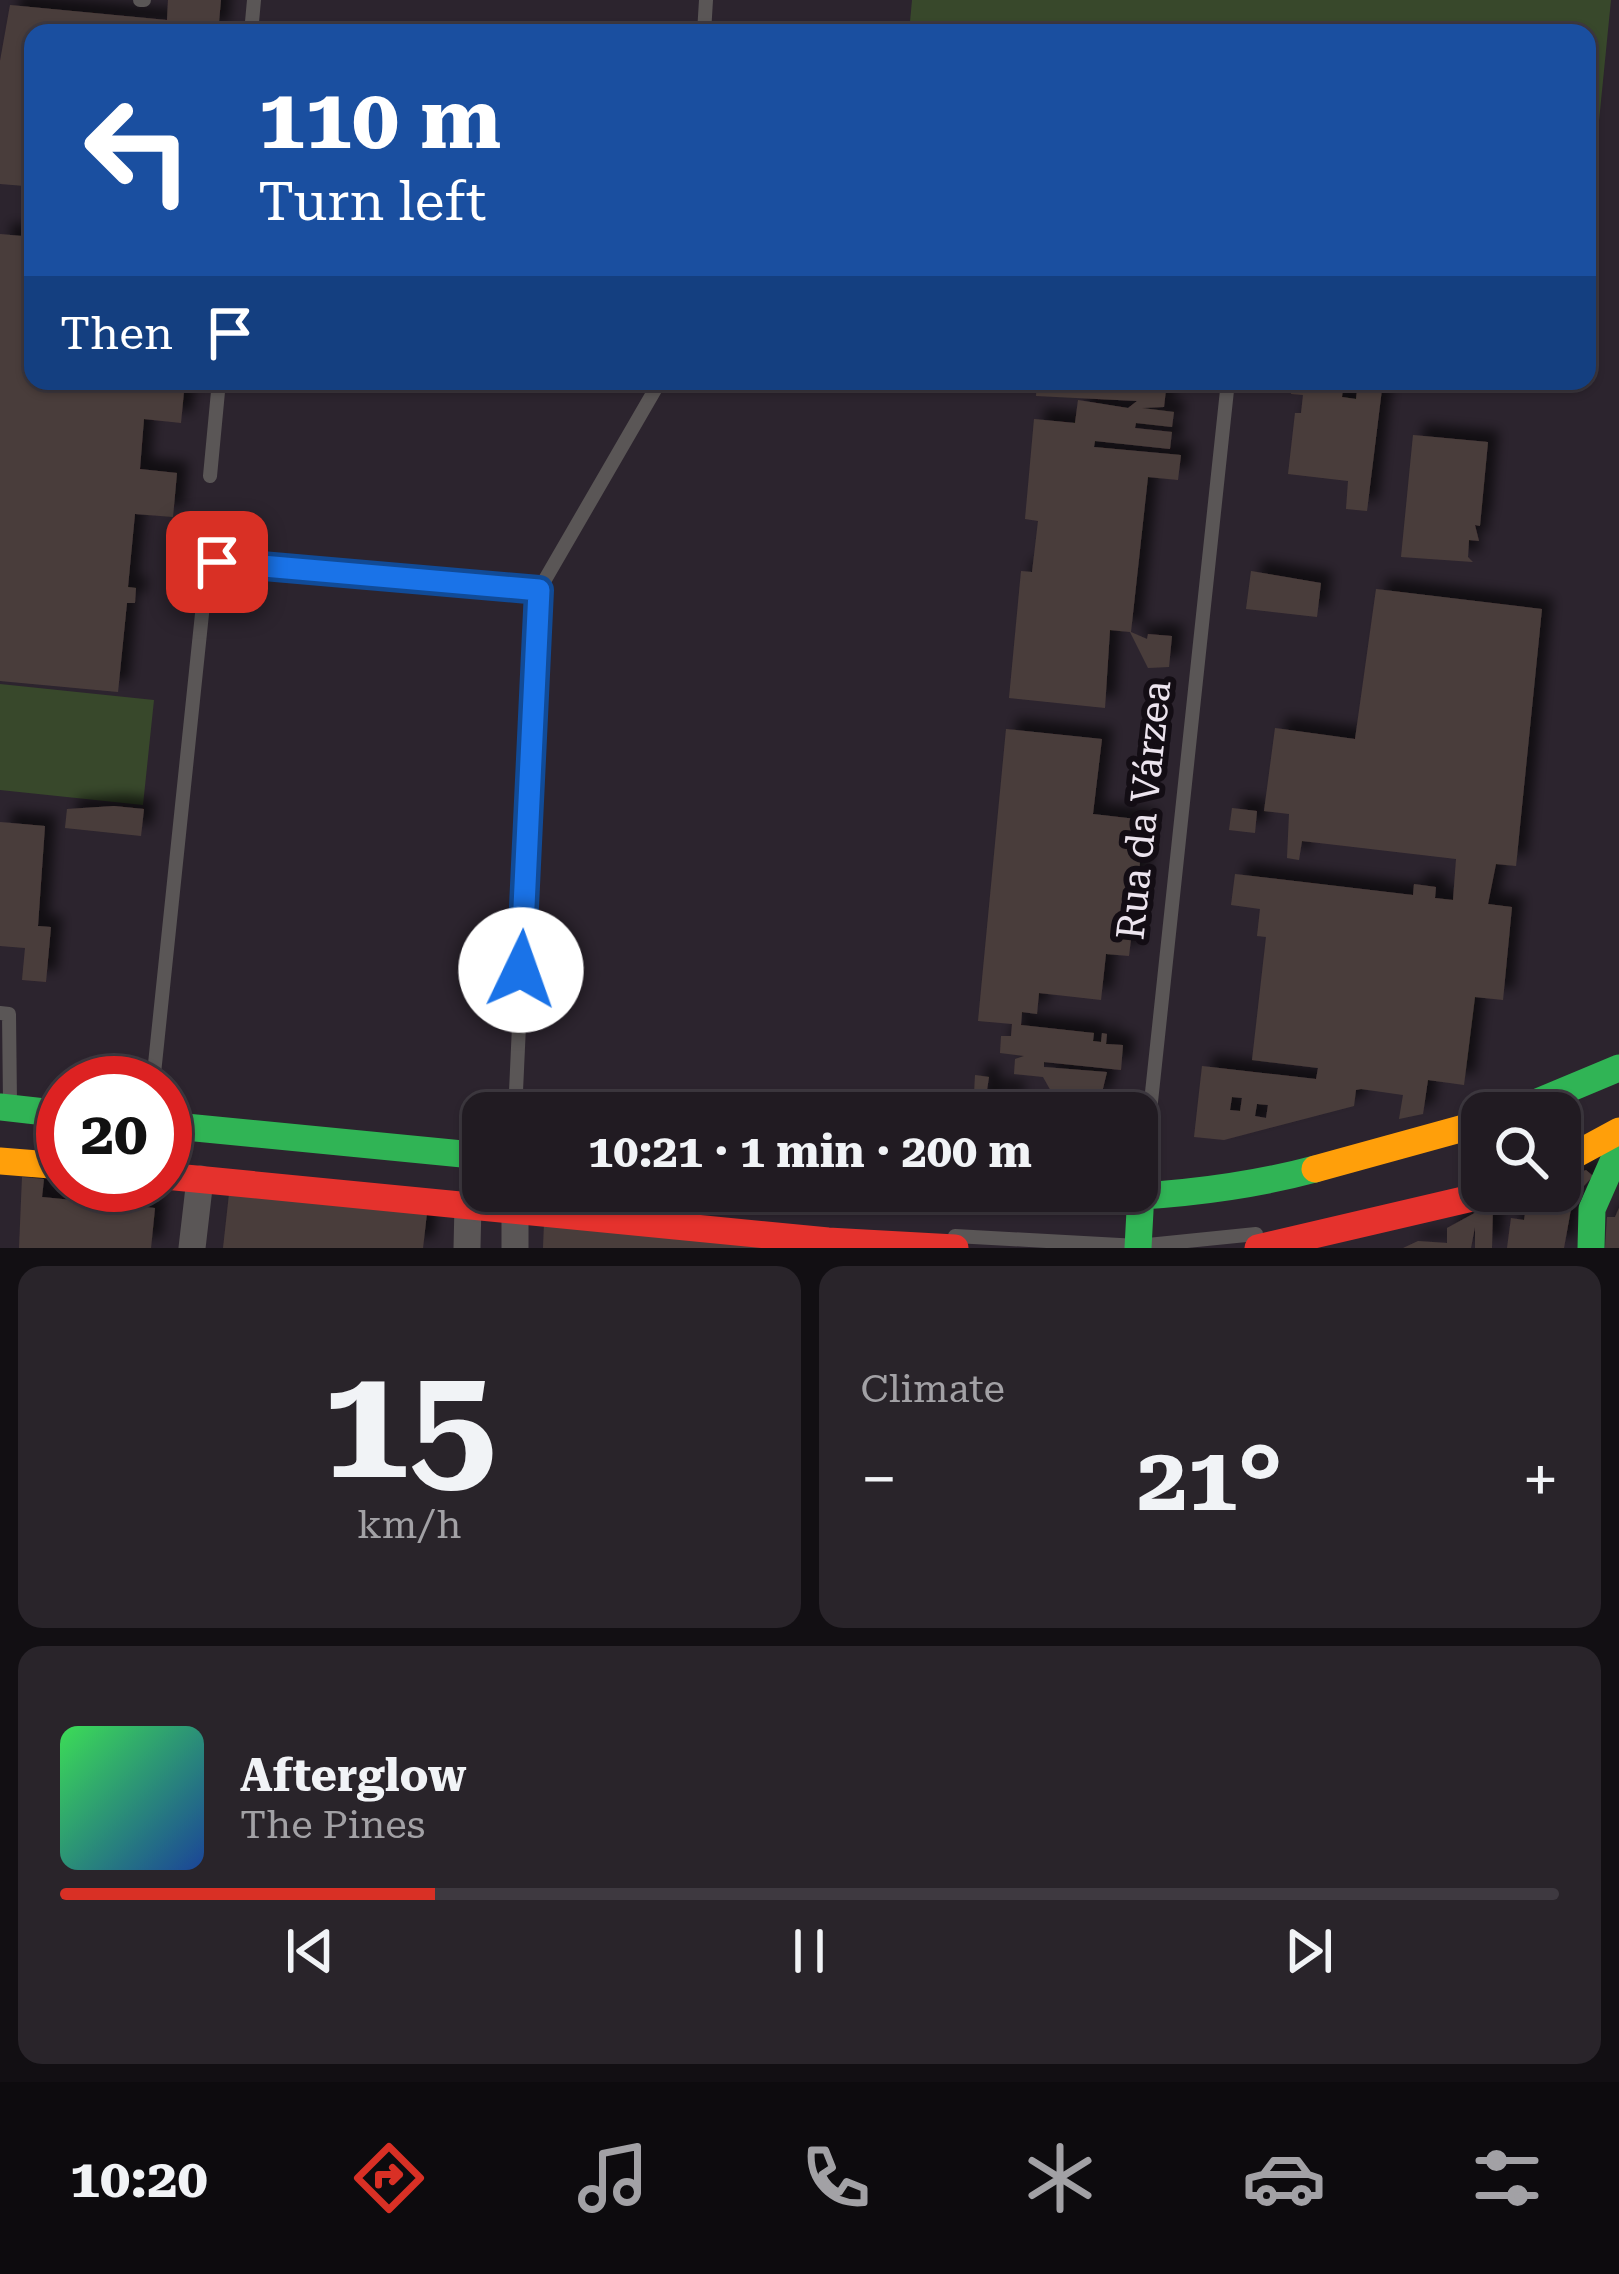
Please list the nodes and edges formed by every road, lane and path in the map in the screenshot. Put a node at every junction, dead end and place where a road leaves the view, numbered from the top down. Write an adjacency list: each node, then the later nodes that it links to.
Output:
1 (218, 390): 4 (lane)
2 (656, 390): 5 (lane)
3 (1227, 390): 10 (lane, Rua da Várzea)
4 (210, 476)
5 (539, 590): 7 (lane); 9 (lane)
6 (0, 1013): 12 (lane)
7 (156, 1056)
8 (1619, 1067): 11 (main road)
9 (516, 1092)
10 (1152, 1092)
11 (1560, 1092)
12 (3, 1112): 14 (main road); 15 (lane)
13 (1619, 1112): 19 (lane)
14 (36, 1113)
15 (36, 1121)
16 (192, 1128): 26 (main road)
17 (1461, 1129): 36 (main road)
18 (1619, 1131): 25 (main road)
19 (1581, 1133)
20 (192, 1141): 29 (lane)
21 (0, 1147): 24 (lane)
22 (1461, 1147): 34 (lane)
23 (1619, 1148): 53 (main road)
24 (36, 1150)
25 (1581, 1152)
26 (462, 1154)
27 (0, 1161): 28 (main road)
28 (36, 1164)
29 (462, 1166)
30 (192, 1170): 31 (lane)
31 (201, 1173): 32 (main road); 35 (main road); 48 (street)
32 (192, 1174)
33 (1461, 1185): 47 (lane)
34 (1321, 1186)
35 (462, 1198)
36 (1158, 1198)
37 (1158, 1201): 38 (lane)
38 (1252, 1201)
39 (1461, 1201): 52 (main road)
40 (468, 1212): 49 (street)
41 (515, 1212): 50 (street)
42 (583, 1212): 51 (main road)
43 (620, 1212): 47 (lane)
44 (986, 1212): 45 (lane)
45 (1049, 1212)
46 (1140, 1212): 47 (main road, Rua da Várzea)
47 (1138, 1247)
48 (192, 1248)
49 (467, 1248)
50 (515, 1248)
51 (955, 1248)
52 (1258, 1248)
53 (1591, 1248)

